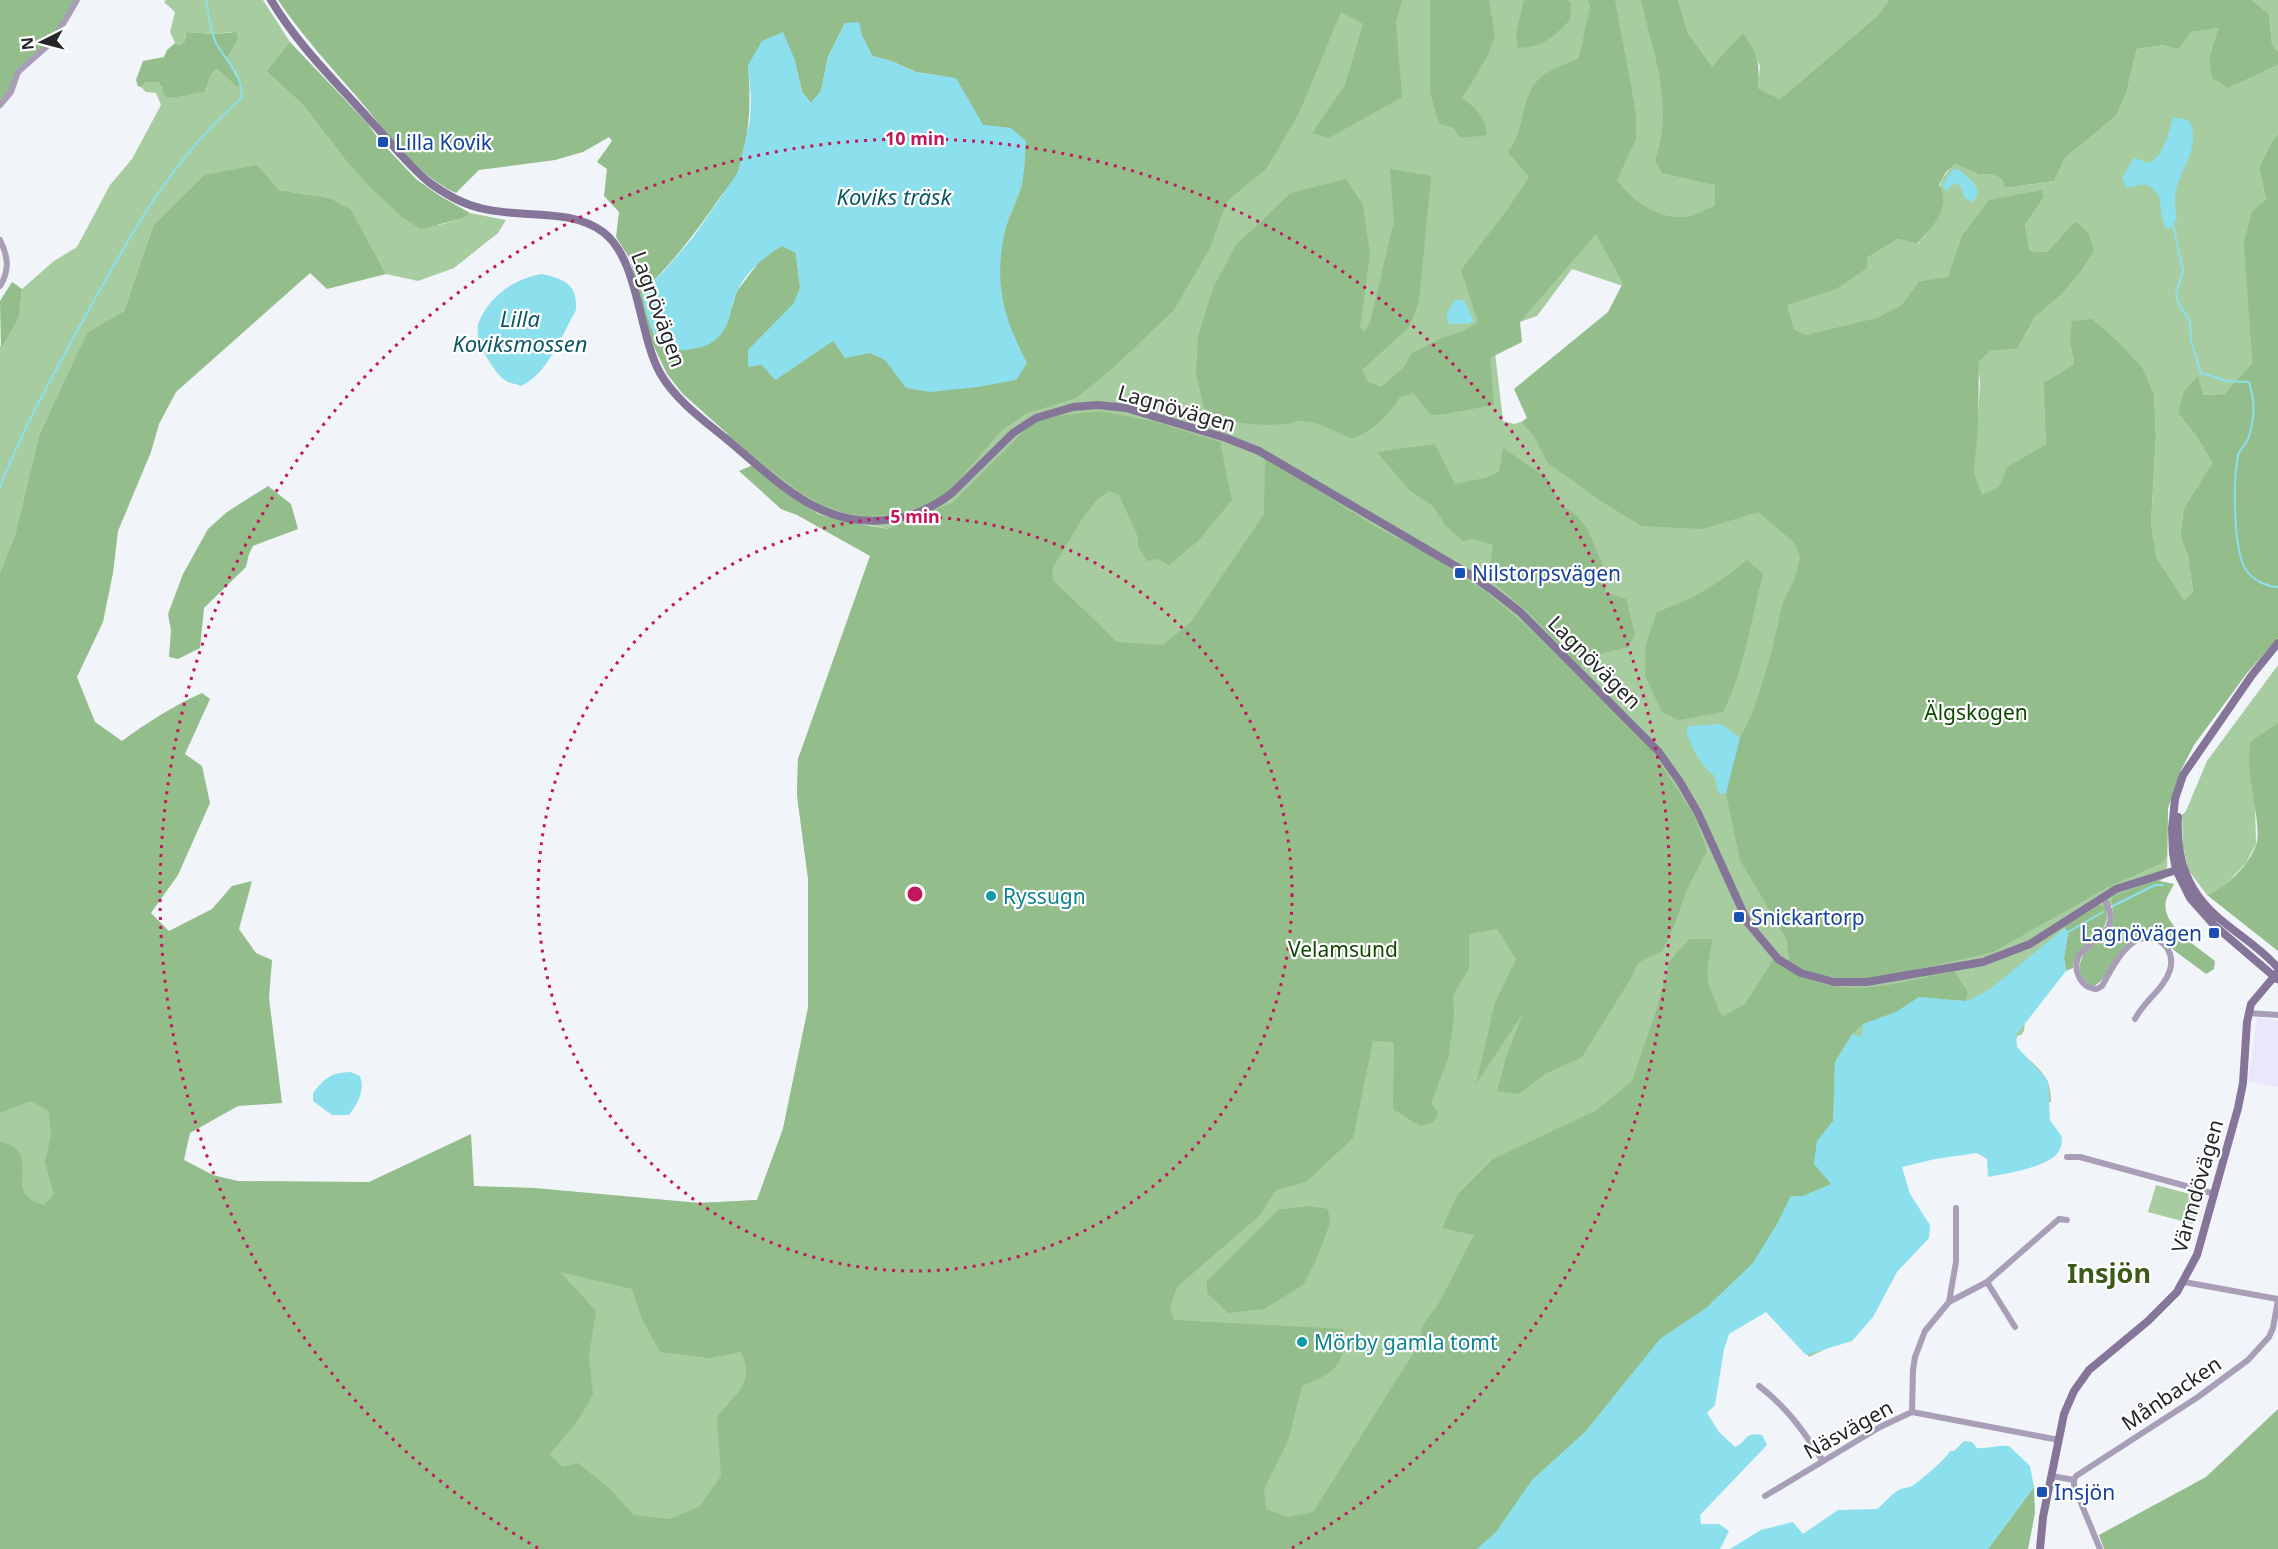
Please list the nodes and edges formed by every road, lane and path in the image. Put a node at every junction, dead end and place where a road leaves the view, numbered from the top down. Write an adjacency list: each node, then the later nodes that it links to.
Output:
1 (77, 0): 3 (street)
2 (271, 0): 8 (street, Lagnövägen)
3 (0, 105)
4 (0, 240): 5 (street)
5 (0, 286)
6 (2278, 643): 7 (street)
7 (2179, 869): 8 (street, Lagnövägen); 9 (street)
8 (2103, 896): 12 (street)
9 (2277, 974): 10 (street, Värmdövägen)
10 (2248, 1012): 11 (street); 14 (street, Värmdövägen)
11 (2278, 1015)
12 (2135, 1019)
13 (2067, 1157): 14 (street)
14 (2215, 1194): 18 (street, Värmdövägen)
15 (1956, 1208): 20 (street)
16 (2067, 1220): 17 (street)
17 (1987, 1282): 20 (street); 21 (street)
18 (2184, 1282): 19 (street); 24 (street, Värmdövägen)
19 (2278, 1299): 27 (street, Månbacken)
20 (1948, 1302): 23 (street)
21 (2015, 1327)
22 (1759, 1386): 25 (street)
23 (1912, 1412): 24 (street, Näsvägen); 25 (street, Näsvägen)
24 (2059, 1440): 26 (street, Värmdövägen)
25 (1823, 1461): 28 (street, Näsvägen)
26 (2052, 1476): 27 (street); 29 (street, Värmdövägen)
27 (2074, 1480): 30 (street)
28 (1765, 1496)
29 (2040, 1549)
30 (2100, 1549)

